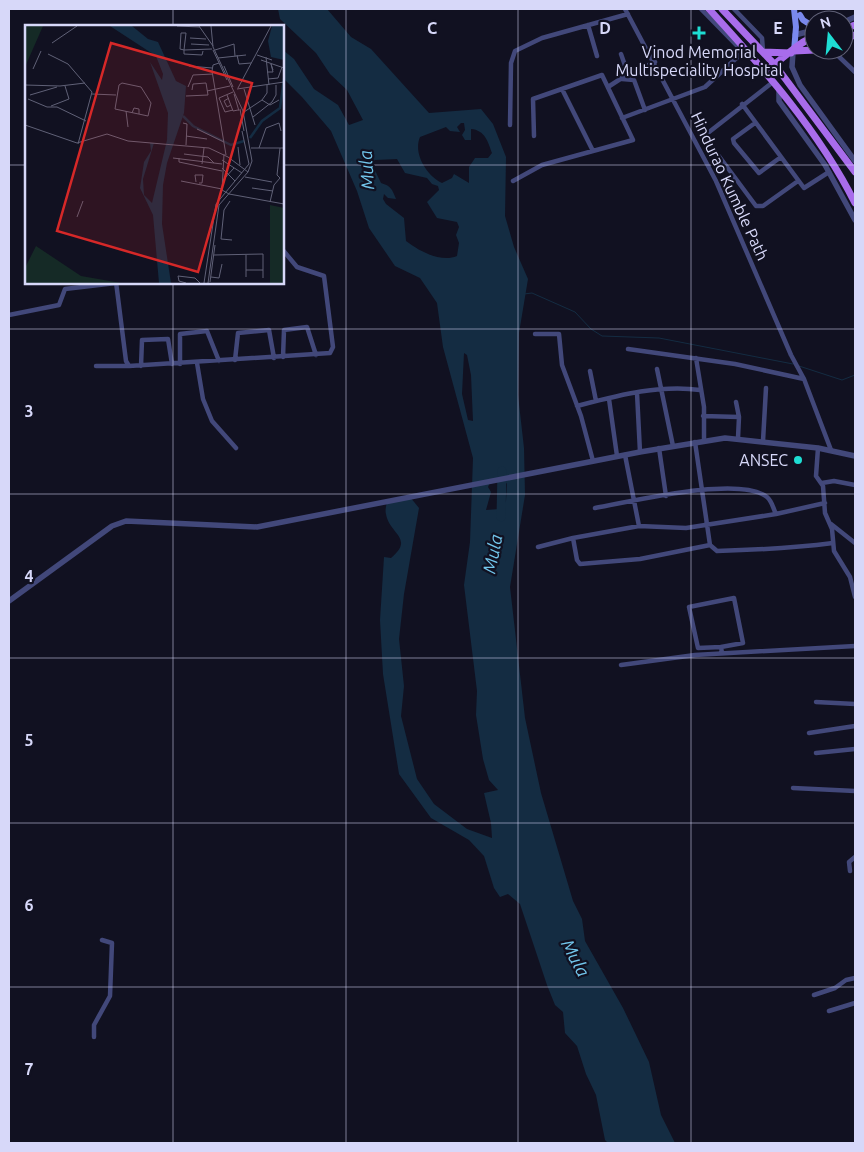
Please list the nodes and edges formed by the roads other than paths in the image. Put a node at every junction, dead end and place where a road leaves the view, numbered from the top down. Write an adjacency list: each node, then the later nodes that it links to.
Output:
1 (701, 9): 14 (street)
2 (708, 9): 19 (main road)
3 (722, 9): 15 (main road)
4 (734, 9): 15 (street)
5 (794, 9): 8 (main road)
6 (626, 11): 9 (street); 21 (street, Hindurao Kumble Path)
7 (800, 12): 8 (main road)
8 (796, 22): 11 (main road)
9 (588, 25): 18 (street); 36 (street)
10 (804, 32): 11 (street)
11 (795, 36): 16 (main road)
12 (804, 41): 16 (main road)
13 (804, 51): 16 (main road)
14 (743, 52): 19 (street); 31 (street)
15 (764, 52): 16 (main road); 22 (main road)
16 (792, 52): 22 (main road); 40 (street)
17 (621, 54): 25 (street)
18 (597, 56)
19 (755, 59): 23 (main road)
20 (842, 60): 24 (street)
21 (654, 62): 25 (street); 31 (street, Hindurao Kumble Path)
22 (775, 65): 23 (main road); 42 (main road)
23 (765, 72): 27 (main road)
24 (855, 72)
25 (628, 74): 26 (street)
26 (621, 79): 28 (street); 33 (street)
27 (773, 82): 30 (main road); 32 (street)
28 (608, 87): 29 (street); 34 (street)
29 (562, 89): 37 (street); 38 (street)
30 (778, 90): 41 (street); 45 (main road)
31 (674, 99): 33 (street); 67 (street, Hindurao Kumble Path)
32 (742, 104): 35 (street); 43 (street)
33 (645, 110): 34 (street)
34 (622, 118): 38 (street)
35 (755, 123): 39 (street); 39 (street)
36 (510, 126)
37 (534, 136)
38 (593, 151): 44 (street)
39 (781, 157): 43 (street)
40 (855, 161)
41 (829, 172): 43 (street); 46 (street)
42 (855, 172)
43 (798, 180)
44 (513, 181)
45 (855, 203)
46 (855, 220)
47 (284, 252): 53 (street)
48 (107, 284): 50 (street)
49 (116, 284): 63 (street)
50 (9, 315)
51 (535, 334): 75 (street)
52 (628, 349): 56 (street)
53 (316, 355): 54 (street); 54 (street)
54 (283, 357): 55 (street)
55 (274, 358): 57 (street); 57 (street)
56 (696, 358): 67 (street); 70 (street)
57 (234, 360): 58 (street)
58 (219, 361): 59 (street); 61 (street)
59 (197, 363): 61 (street); 83 (street)
60 (172, 364): 61 (street); 64 (street); 64 (street)
61 (180, 364)
62 (96, 366): 63 (street)
63 (129, 366): 64 (street)
64 (142, 366)
65 (657, 369): 69 (street)
66 (590, 371): 73 (street)
67 (804, 379): 86 (street, Hindurao Kumble Path)
68 (766, 388): 80 (street)
69 (660, 390): 70 (street); 71 (street); 82 (street)
70 (700, 390): 76 (street)
71 (638, 393): 72 (street); 87 (street)
72 (609, 398): 73 (street); 89 (street)
73 (596, 401): 75 (street)
74 (736, 402): 77 (street)
75 (577, 406): 91 (street)
76 (703, 416): 77 (street); 79 (street)
77 (739, 417): 78 (street)
78 (738, 438): 79 (street); 80 (street)
79 (704, 440): 81 (street)
80 (763, 441): 85 (street)
81 (695, 442): 82 (street); 94 (street)
82 (672, 446): 84 (street)
83 (236, 448)
84 (659, 448): 87 (street); 95 (street)
85 (818, 448): 86 (street); 92 (street)
86 (831, 450): 90 (street)
87 (640, 452): 88 (street)
88 (626, 455): 89 (street); 96 (street)
89 (617, 456): 91 (street)
90 (855, 456)
91 (593, 461): 109 (street)
92 (822, 484): 93 (street); 97 (street)
93 (855, 485)
94 (702, 490): 95 (street); 99 (street); 101 (street)
95 (666, 496): 96 (street)
96 (634, 501): 98 (street); 102 (street)
97 (825, 503): 99 (street); 100 (street)
98 (594, 508)
99 (776, 514): 101 (street)
100 (830, 523): 104 (street); 105 (street)
101 (707, 525): 102 (street); 106 (street)
102 (639, 526): 103 (street)
103 (572, 538): 106 (street); 107 (street)
104 (833, 543): 106 (street); 108 (street)
105 (855, 543)
106 (710, 545)
107 (538, 547)
108 (855, 595)
109 (9, 600)
110 (721, 646): 110 (street); 112 (street)
111 (855, 646): 112 (street)
112 (722, 653): 113 (street)
113 (621, 665)
114 (816, 702): 115 (street)
115 (855, 704)
116 (855, 726): 117 (street)
117 (809, 733)
118 (855, 749): 119 (street)
119 (816, 753)
120 (793, 788): 121 (street)
121 (855, 791)
122 (855, 857): 123 (street)
123 (850, 871)
124 (102, 940): 129 (street)
125 (855, 978): 126 (street)
126 (814, 995)
127 (855, 1003): 128 (street)
128 (829, 1012)
129 (94, 1037)

